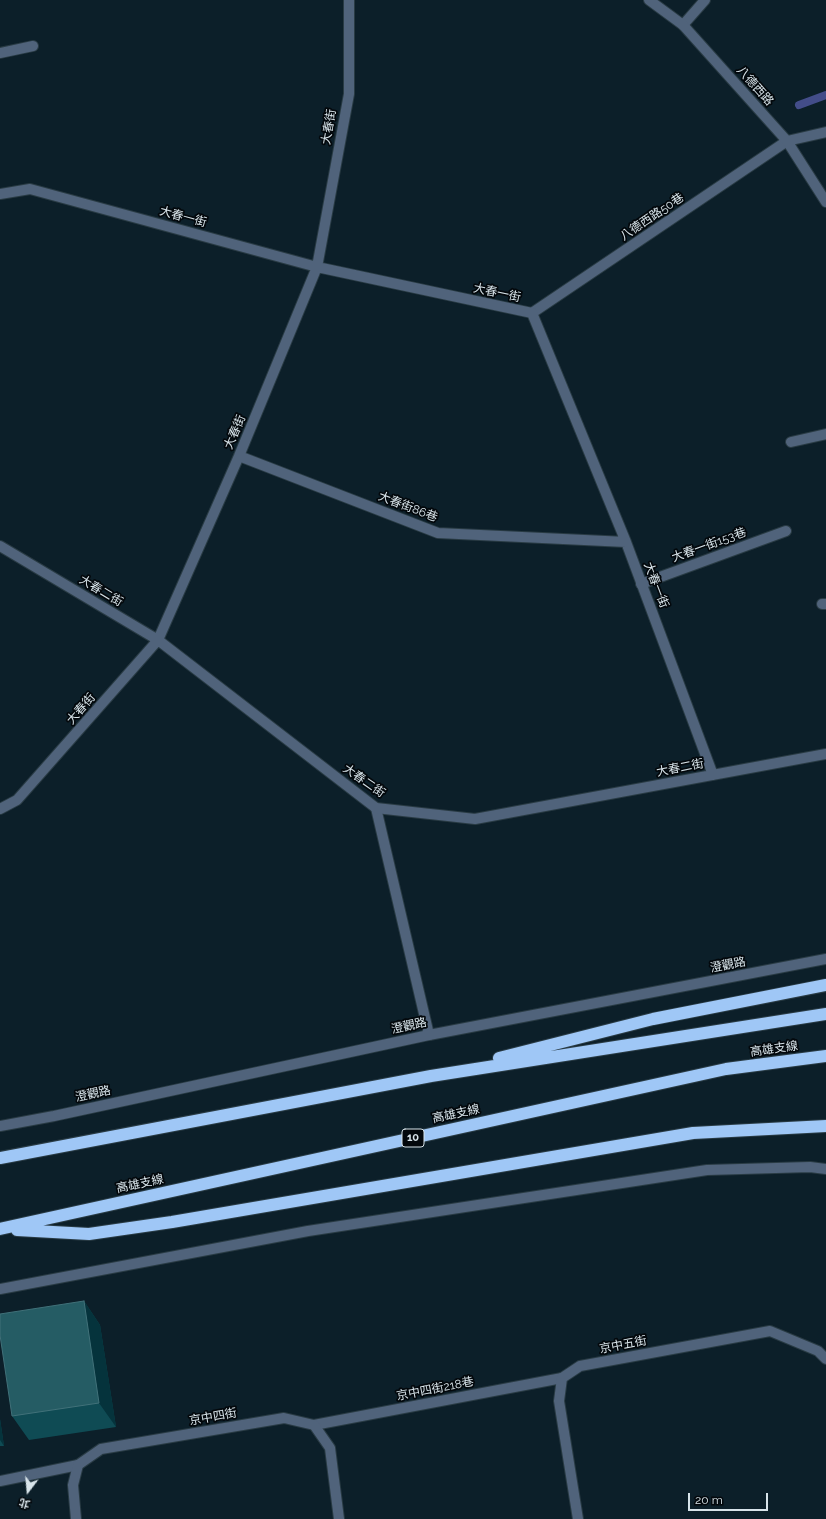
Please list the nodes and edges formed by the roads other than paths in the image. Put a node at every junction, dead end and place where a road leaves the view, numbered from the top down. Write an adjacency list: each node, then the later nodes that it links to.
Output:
1 (349, 0): 11 (street, 大春街)
2 (649, 0): 4 (street, 八德西路)
3 (705, 0): 4 (street)
4 (683, 25): 8 (street, 八德西路)
5 (33, 46): 6 (street)
6 (0, 54)
7 (826, 132): 8 (street)
8 (787, 141): 10 (street, 八德西路); 12 (street, 八德西路50巷)
9 (0, 194): 11 (street, 大春一街)
10 (826, 202)
11 (317, 267): 12 (street, 大春一街); 15 (street, 大春街)
12 (532, 313): 17 (street, 大春一街)
13 (826, 434): 14 (street)
14 (791, 442)
15 (239, 456): 17 (street, 大春街86巷); 20 (street, 大春街)
16 (786, 531): 19 (street, 大春一街153巷)
17 (626, 542): 19 (street, 大春一街)
18 (0, 546): 20 (street, 大春二街)
19 (641, 584): 22 (street, 大春一街)
20 (158, 640): 23 (street, 大春二街); 24 (street, 大春街)
21 (826, 754): 22 (street, 大春二街)
22 (713, 775): 23 (street, 大春二街)
23 (376, 808): 28 (street)
24 (0, 809)
25 (826, 959): 28 (street, 澄觀路)
26 (826, 985): 30 (highway)
27 (826, 1014): 30 (highway)
28 (429, 1035): 31 (street, 澄觀路)
29 (826, 1056): 35 (highway, 高雄支線 / 10)
30 (431, 1076): 33 (highway)
31 (0, 1126)
32 (826, 1126): 35 (highway)
33 (0, 1158)
34 (826, 1169): 36 (street)
35 (1, 1229)
36 (0, 1289)
37 (826, 1359): 38 (street, 京中五街)
38 (562, 1378): 39 (street, 京中四街218巷); 44 (street)
39 (314, 1425): 40 (street, 京中四街); 43 (street)
40 (78, 1465): 41 (street); 42 (street)
41 (0, 1481)
42 (76, 1519)
43 (338, 1519)
44 (578, 1519)

